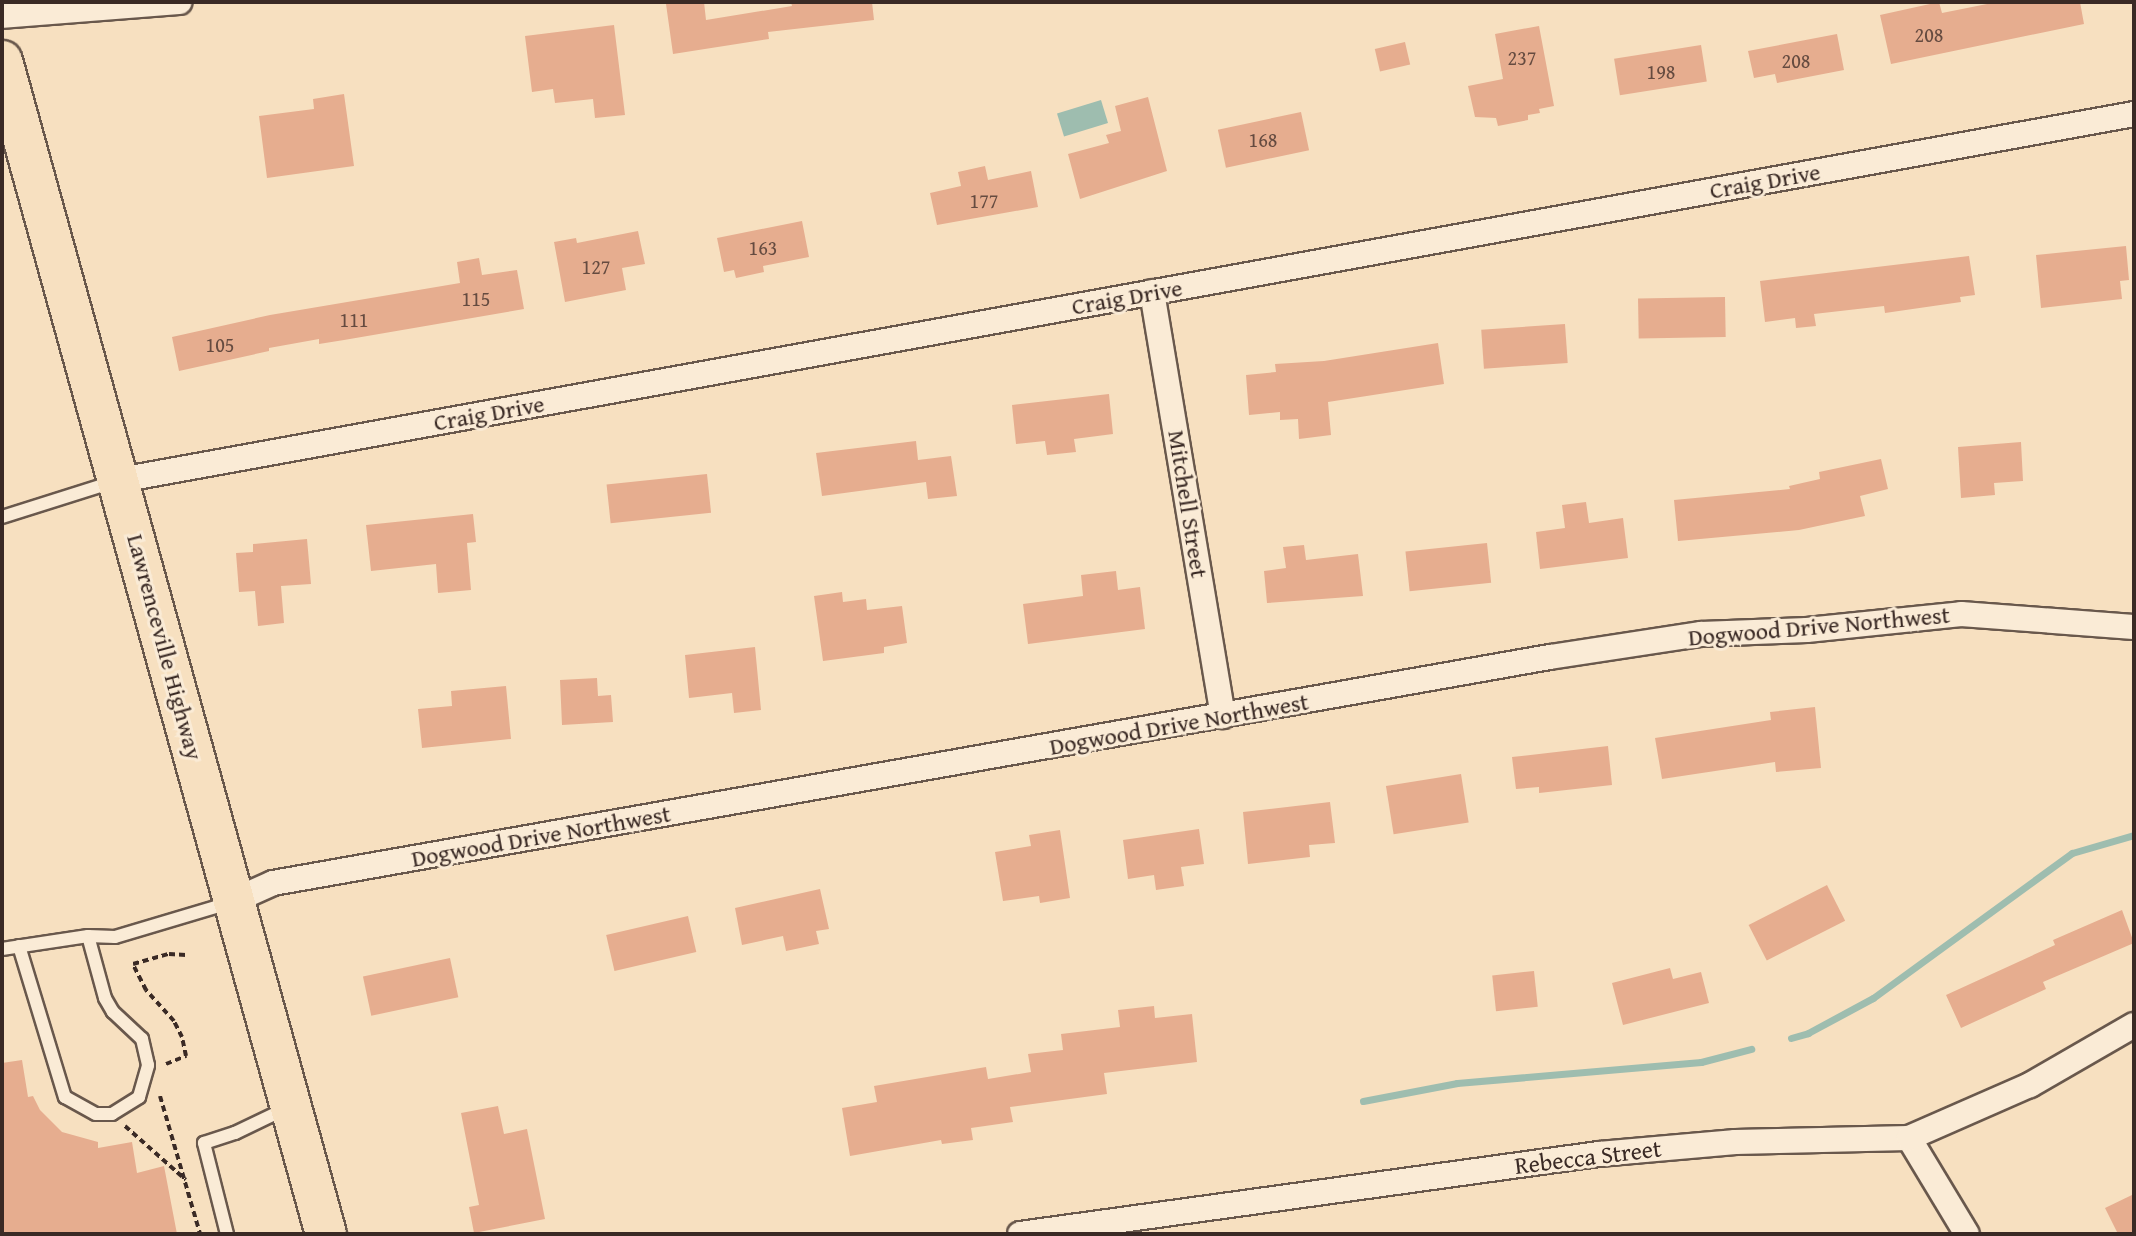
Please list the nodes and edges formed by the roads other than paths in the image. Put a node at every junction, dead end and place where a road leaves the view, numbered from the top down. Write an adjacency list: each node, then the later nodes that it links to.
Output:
1 (179, 2): 2 (street)
2 (2, 16)
3 (2, 61): 6 (main road, Lawrenceville Highway)
4 (2134, 114): 5 (street, Craig Drive)
5 (1152, 292): 6 (street, Craig Drive); 9 (street, Mitchell Street)
6 (120, 480): 7 (lane); 10 (main road, Lawrenceville Highway)
7 (2, 517)
8 (2134, 627): 9 (street, Dogwood Drive Northwest)
9 (1223, 716): 10 (street, Dogwood Drive Northwest)
10 (233, 901): 11 (lane); 15 (main road, Lawrenceville Highway)
11 (88, 936): 12 (lane); 12 (lane)
12 (19, 946): 13 (lane)
13 (2, 949)
14 (2134, 1025): 16 (street, Rebecca Street)
15 (290, 1107): 17 (lane); 18 (main road, Lawrenceville Highway)
16 (1909, 1138): 19 (street, Rebecca Street); 20 (street)
17 (227, 1234)
18 (326, 1234)
19 (1020, 1234)
20 (1967, 1234)

